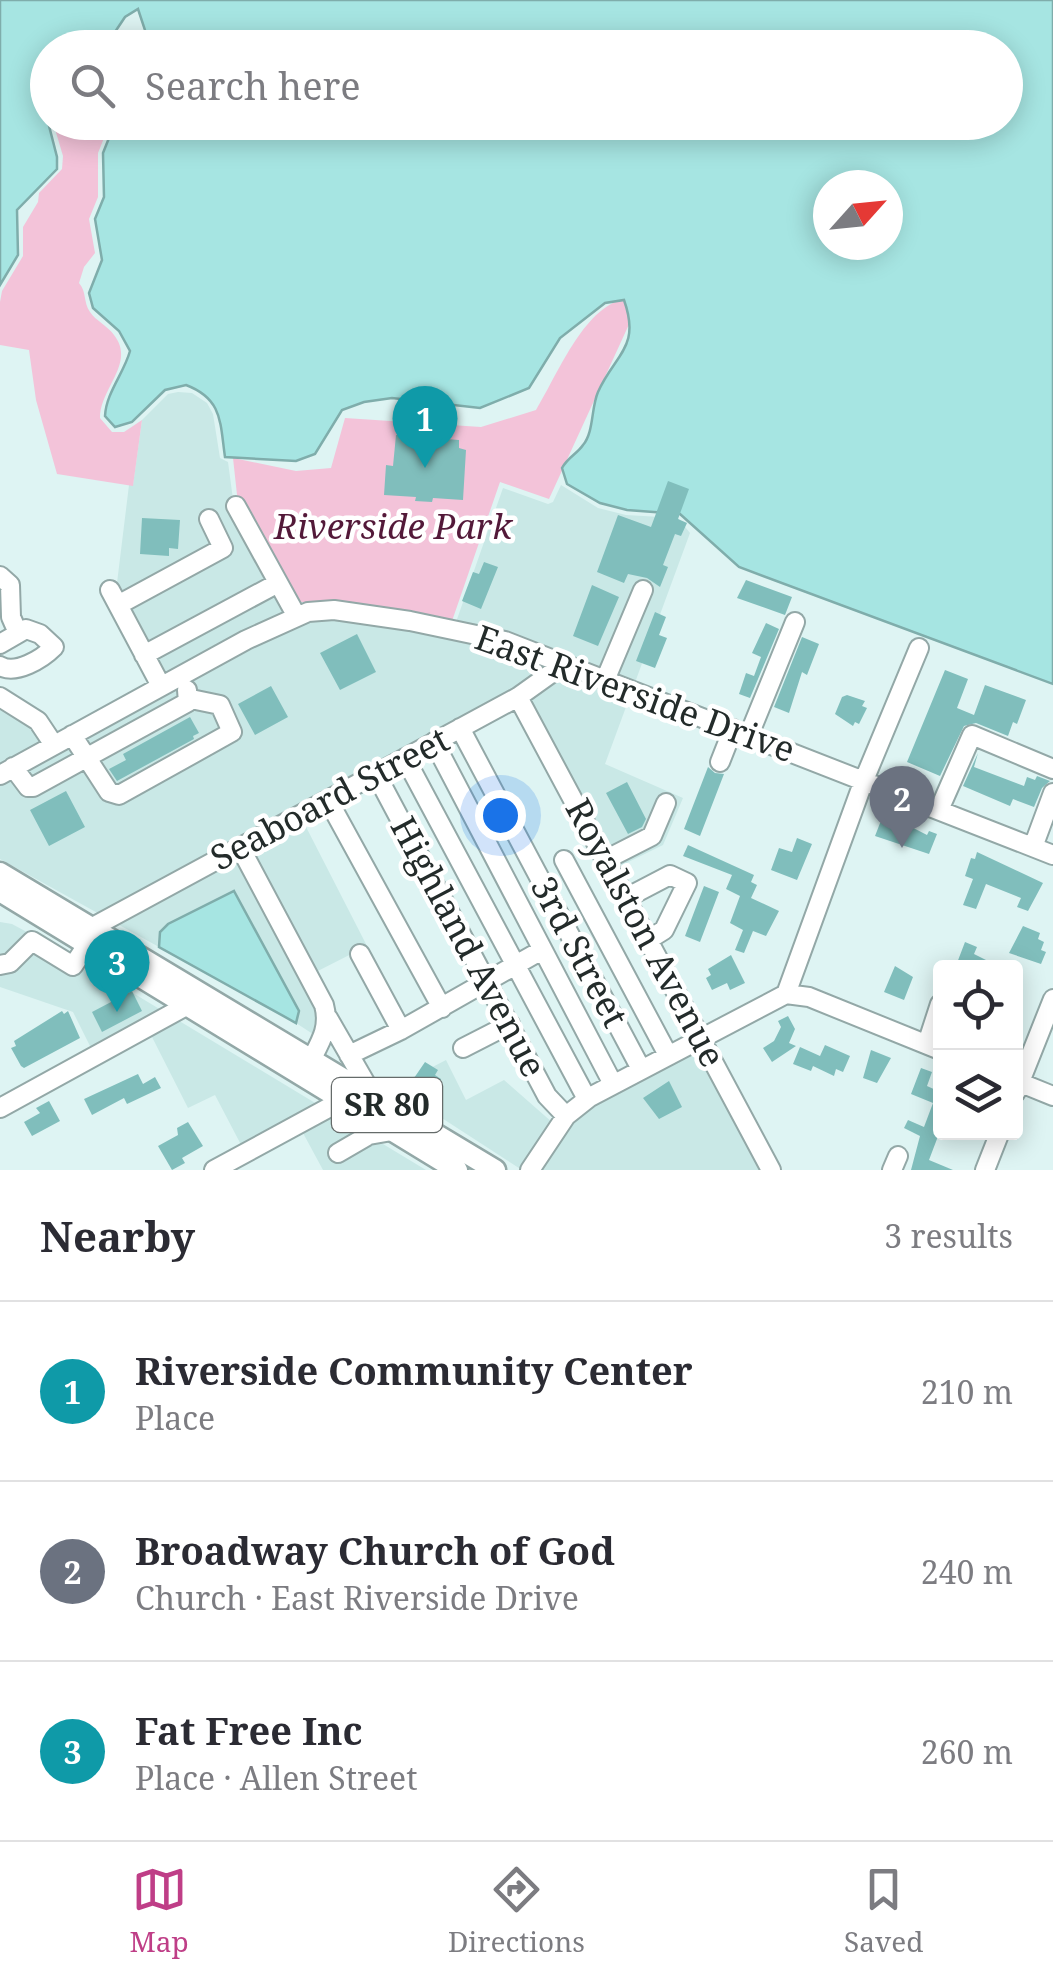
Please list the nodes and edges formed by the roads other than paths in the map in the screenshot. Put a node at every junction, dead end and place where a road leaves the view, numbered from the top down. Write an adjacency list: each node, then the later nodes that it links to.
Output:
1 (236, 506): 4 (street)
2 (209, 519): 11 (street)
3 (0, 576): 8 (street)
4 (278, 583): 6 (street); 11 (street)
5 (643, 590): 15 (street)
6 (296, 615): 12 (street, East Riverside Drive); 14 (street, East Riverside Drive)
7 (795, 622): 21 (street)
8 (18, 633): 9 (street); 13 (street)
9 (0, 644)
10 (918, 648): 31 (street)
11 (144, 655): 16 (street)
12 (557, 660): 15 (street, East Riverside Drive); 18 (street, Seaboard Street)
13 (0, 666)
14 (181, 676): 16 (street, East Riverside Drive); 19 (street)
15 (606, 678): 21 (street, East Riverside Drive)
16 (161, 686): 22 (street, East Riverside Drive)
17 (0, 697): 24 (street)
18 (518, 697): 20 (street, Seaboard Street); 40 (street, Royalston Avenue)
19 (190, 699): 25 (street); 25 (street)
20 (460, 728): 23 (street, Seaboard Street); 65 (street, 3rd Street)
21 (741, 732): 27 (street); 31 (street, East Riverside Drive)
22 (72, 735): 24 (street, East Riverside Drive); 25 (street)
23 (434, 742): 26 (street, Seaboard Street); 46 (street)
24 (54, 745): 29 (street, East Riverside Drive)
25 (86, 758): 29 (street)
26 (405, 758): 30 (street, Seaboard Street); 48 (street)
27 (720, 762)
28 (1053, 769): 35 (street)
29 (6, 771)
30 (376, 774): 33 (street, Seaboard Street); 50 (street, Highland Avenue)
31 (864, 780): 35 (street, East Riverside Drive); 51 (street)
32 (1053, 793): 36 (street)
33 (328, 800): 37 (street, Seaboard Street); 54 (street)
34 (666, 803): 40 (street)
35 (939, 810): 36 (street, East Riverside Drive)
36 (1033, 846): 38 (street, East Riverside Drive)
37 (240, 848): 44 (street, Seaboard Street); 56 (street)
38 (1053, 855)
39 (564, 860): 63 (street)
40 (605, 860): 43 (street, Royalston Avenue)
41 (0, 873): 44 (main road, SR 80)
42 (0, 895): 44 (main road, SR 80)
43 (626, 898): 45 (street, Royalston Avenue); 45 (street)
44 (90, 936): 49 (street, Seaboard Street); 53 (main road, SR 80); 55 (main road, SR 80)
45 (648, 940): 59 (street, Royalston Avenue)
46 (542, 950): 48 (street); 67 (street)
47 (360, 954): 58 (street)
48 (515, 964): 50 (street); 70 (street)
49 (0, 965)
50 (487, 982): 54 (street); 57 (street, Highland Avenue)
51 (786, 994): 59 (street); 60 (street)
52 (1053, 999): 66 (street)
53 (186, 1006): 55 (main road); 71 (main road, SR 80); 72 (street)
54 (442, 1008): 58 (street)
55 (227, 1009): 64 (main road, SR 80)
56 (328, 1018): 62 (street); 64 (street)
57 (510, 1024): 61 (street); 74 (street, Highland Avenue)
58 (400, 1030): 62 (street)
59 (701, 1037): 63 (street); 81 (street, Royalston Avenue)
60 (933, 1047)
61 (463, 1048)
62 (349, 1055): 73 (street)
63 (668, 1055): 65 (street)
64 (311, 1060): 73 (main road, SR 80)
65 (641, 1069): 67 (street)
66 (1023, 1071)
67 (613, 1084): 70 (street)
68 (1023, 1087): 69 (street)
69 (1053, 1096)
70 (587, 1099): 74 (street)
71 (340, 1101): 73 (main road, SR 80); 78 (street)
72 (0, 1108)
73 (369, 1116): 76 (street); 77 (main road, SR 80); 79 (main road, SR 80)
74 (566, 1116): 80 (street)
75 (997, 1140): 82 (street)
76 (338, 1152)
77 (442, 1166)
78 (214, 1170)
79 (495, 1170)
80 (530, 1170)
81 (771, 1170)
82 (985, 1170)

